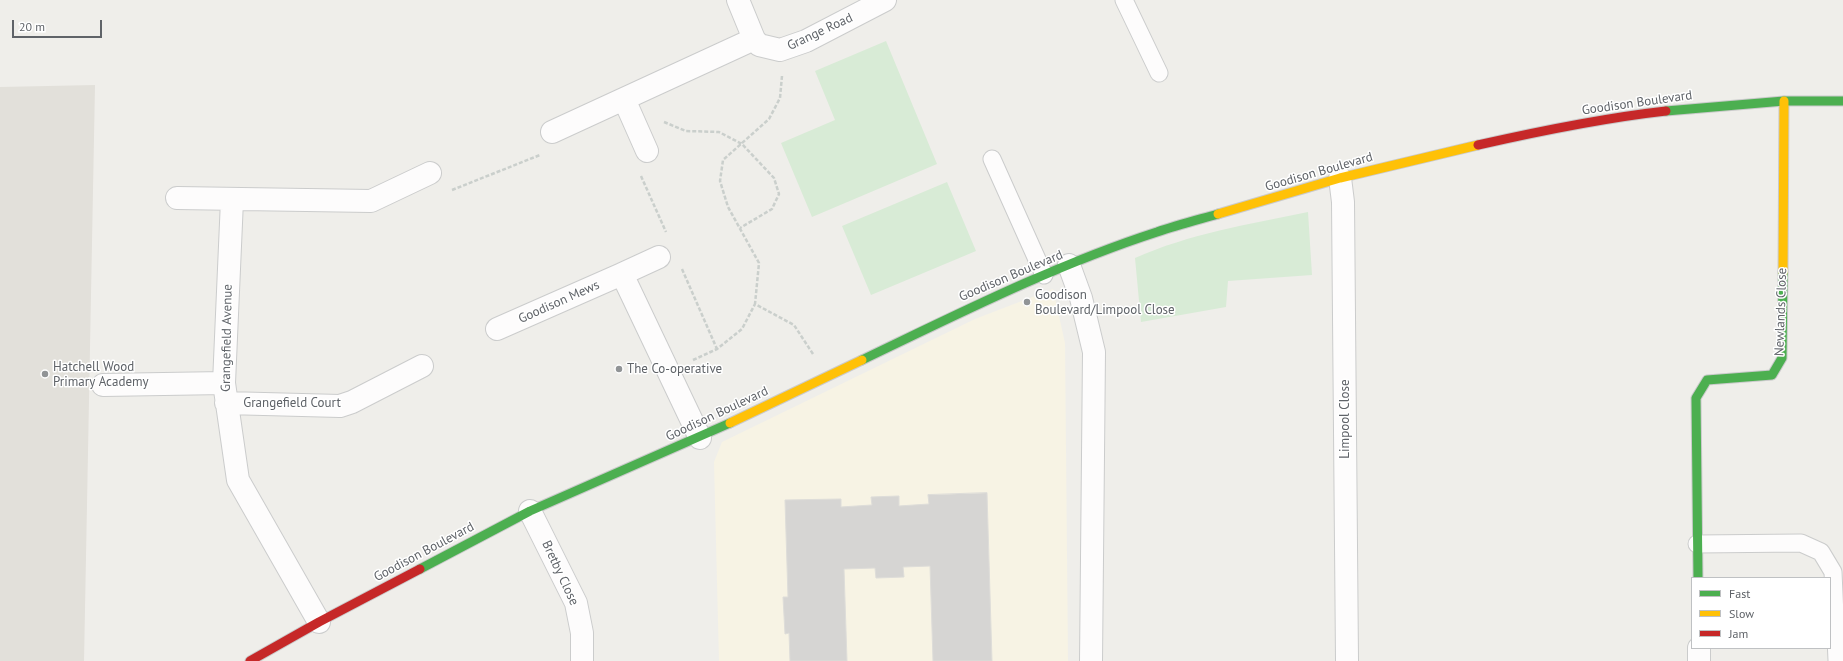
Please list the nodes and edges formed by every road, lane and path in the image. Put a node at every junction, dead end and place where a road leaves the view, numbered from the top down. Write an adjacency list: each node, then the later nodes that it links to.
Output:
1 (738, 0): 4 (street)
2 (885, 0): 5 (street, Grange Road)
3 (1124, 0): 6 (lane)
4 (754, 39): 5 (street, Grange Road); 7 (street)
5 (780, 50): 12 (path)
6 (1159, 73)
7 (624, 99): 10 (street); 11 (street)
8 (1784, 101): 9 (street, Goodison Boulevard); 16 (street, Goodison Boulevard); 34 (street, Newlands Close)
9 (1843, 101)
10 (634, 123): 12 (path); 13 (street)
11 (552, 132): 15 (path)
12 (742, 144): 19 (path); 19 (path)
13 (647, 151): 20 (path)
14 (992, 159): 23 (lane)
15 (430, 173): 18 (street)
16 (1340, 178): 21 (street, Goodison Boulevard); 39 (street, Limpool Close)
17 (178, 198): 18 (street)
18 (232, 200): 31 (street, Grangefield Avenue)
19 (740, 228): 24 (path)
20 (666, 253): 22 (street, Goodison Mews); 26 (path)
21 (1069, 265): 23 (street, Goodison Boulevard); 42 (street)
22 (622, 274): 25 (street, Goodison Mews); 28 (street)
23 (1044, 275): 29 (street, Goodison Boulevard)
24 (755, 304): 26 (path); 29 (path)
25 (497, 330)
26 (717, 349): 28 (path)
27 (422, 366): 31 (street, Grangefield Court)
28 (668, 372): 32 (street)
29 (824, 377): 32 (street, Goodison Boulevard)
30 (103, 385): 31 (street, Grangefield Court)
31 (225, 393): 36 (street, Grangefield Avenue)
32 (700, 438): 33 (street, Goodison Boulevard)
33 (530, 511): 36 (street, Goodison Boulevard); 41 (street, Bretby Close)
34 (1696, 544): 35 (street, Newlands Close); 38 (lane)
35 (1698, 577)
36 (319, 622): 40 (street, Goodison Boulevard)
37 (1699, 649): 43 (street)
38 (1843, 659)
39 (1347, 660)
40 (250, 661)
41 (582, 661)
42 (1091, 661)
43 (1699, 661)

